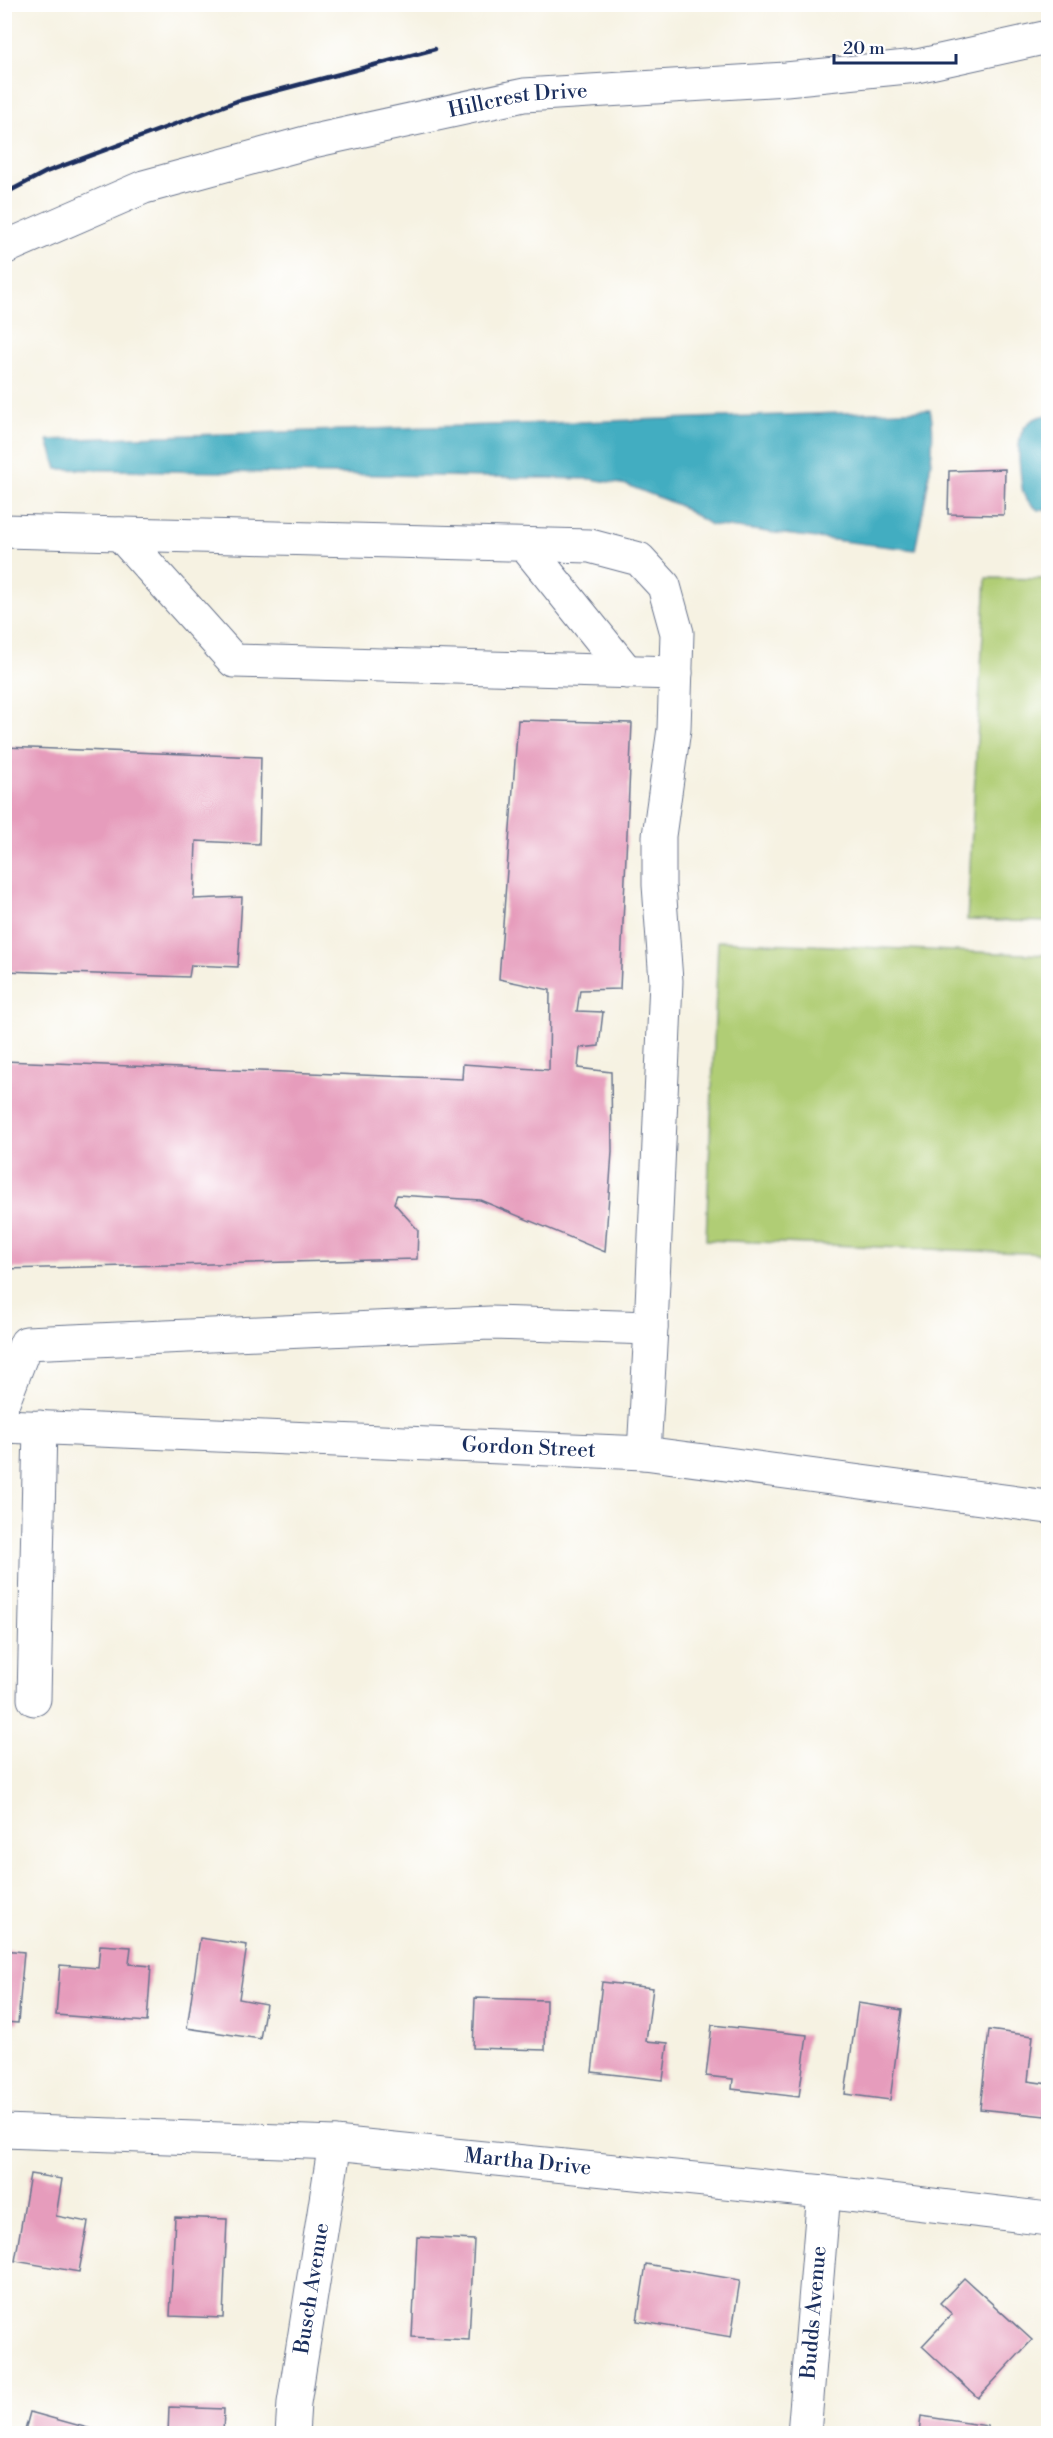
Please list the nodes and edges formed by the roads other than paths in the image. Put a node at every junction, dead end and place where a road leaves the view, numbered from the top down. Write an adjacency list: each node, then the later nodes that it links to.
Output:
1 (1048, 37): 2 (street, Hillcrest Drive)
2 (4, 248)
3 (4, 531): 4 (street)
4 (120, 534): 5 (street); 6 (street)
5 (525, 545): 6 (street); 7 (street)
6 (627, 672): 7 (street)
7 (676, 673): 8 (street)
8 (651, 1328): 9 (street); 12 (street)
9 (4, 1401)
10 (4, 1426): 11 (street, Gordon Street)
11 (40, 1427): 12 (street, Gordon Street); 14 (street)
12 (644, 1453): 13 (street, Gordon Street)
13 (1048, 1508)
14 (33, 1698)
15 (4, 2131): 16 (street, Martha Drive)
16 (335, 2143): 17 (street, Martha Drive); 19 (street, Busch Avenue)
17 (824, 2192): 18 (street, Martha Drive); 20 (street, Budds Avenue)
18 (1048, 2219)
19 (292, 2433)
20 (804, 2433)

